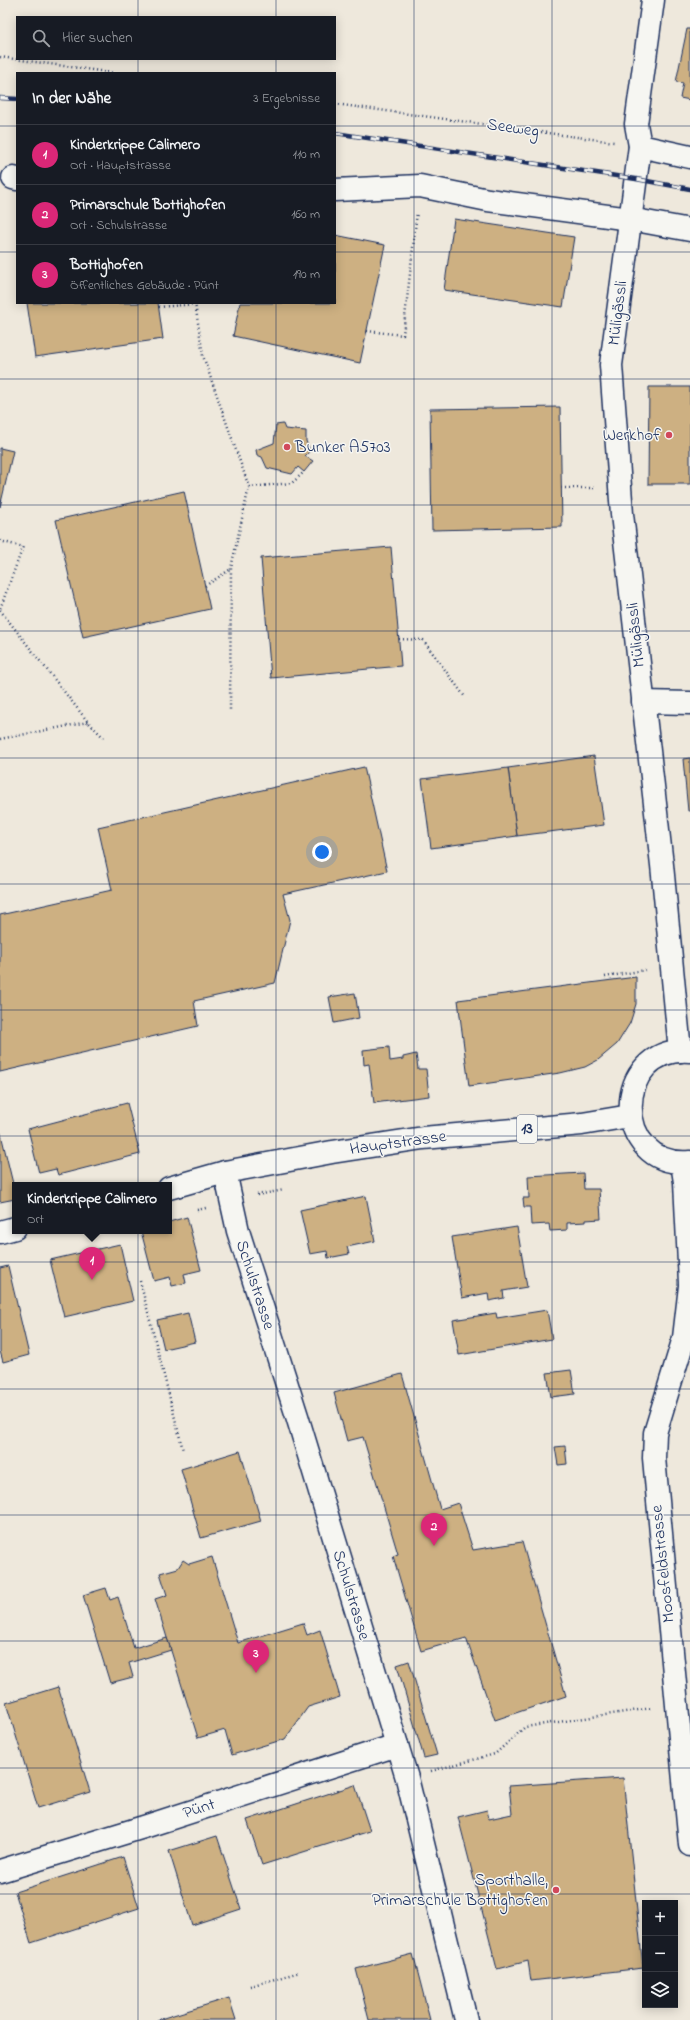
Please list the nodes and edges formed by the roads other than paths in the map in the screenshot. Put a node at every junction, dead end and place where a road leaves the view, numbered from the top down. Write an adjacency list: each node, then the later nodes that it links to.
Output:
1 (653, 0): 2 (street, Müligässli)
2 (640, 146): 3 (street); 5 (street, Müligässli)
3 (690, 157)
4 (336, 190): 5 (street)
5 (630, 219): 6 (street); 7 (street, Müligässli)
6 (690, 230)
7 (643, 702): 8 (street); 9 (street, Müligässli)
8 (690, 703)
9 (685, 1051): 10 (street)
10 (630, 1116): 11 (street); 12 (street, Hauptstrasse / 13)
11 (686, 1162): 16 (street, Moosfeldstrasse)
12 (225, 1172): 13 (street, Hauptstrasse / 13); 18 (street, Schulstrasse)
13 (172, 1187)
14 (12, 1229): 15 (street)
15 (0, 1232)
16 (690, 1284): 17 (street, Moosfeldstrasse)
17 (682, 1661): 19 (street, Moosfeldstrasse)
18 (397, 1745): 20 (street, Pünt); 21 (street, Schulstrasse)
19 (690, 1845)
20 (0, 1871)
21 (466, 2020)

